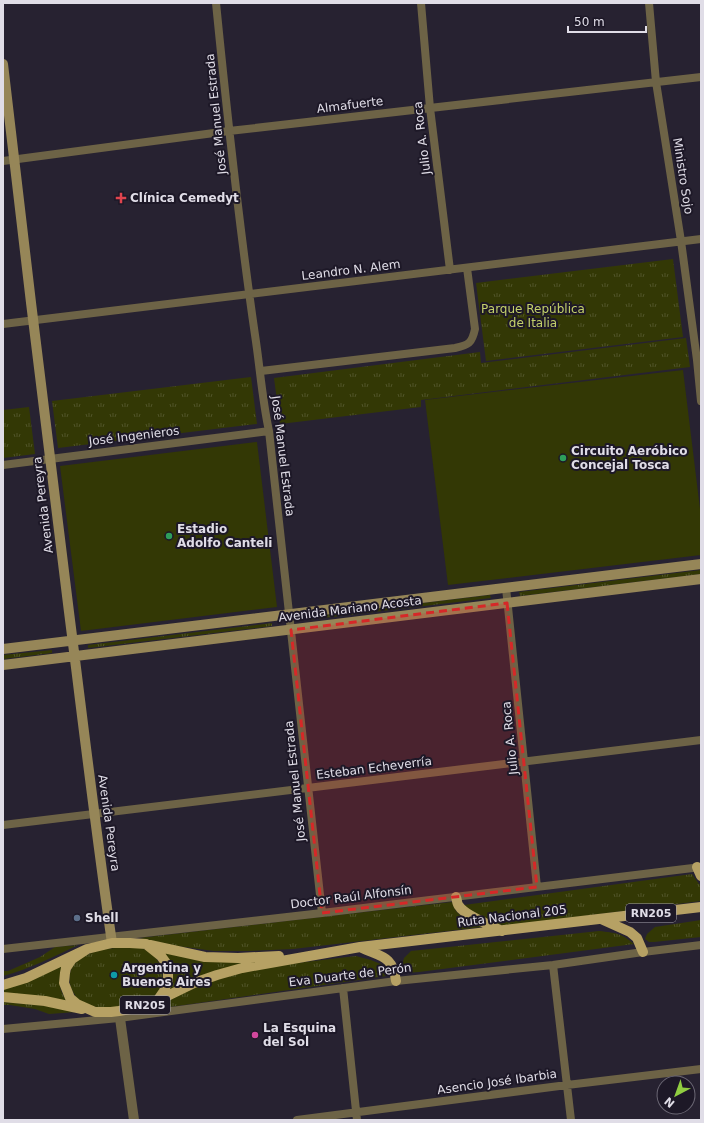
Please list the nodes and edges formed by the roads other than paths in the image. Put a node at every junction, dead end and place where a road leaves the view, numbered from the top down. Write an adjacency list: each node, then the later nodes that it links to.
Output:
1 (216, 3): 8 (street, José Manuel Estrada)
2 (421, 3): 7 (street, Julio A. Roca)
3 (649, 3): 6 (street, Ministro Sojo)
4 (3, 64): 9 (main road, Avenida Pereyra)
5 (701, 77): 6 (street, Almafuerte)
6 (656, 82): 7 (street, Almafuerte); 12 (street, Ministro Sojo)
7 (430, 108): 8 (street, Almafuerte); 14 (street, Julio A. Roca)
8 (229, 131): 9 (street, Almafuerte); 15 (street, José Manuel Estrada)
9 (14, 159): 10 (street, Almafuerte); 16 (main road, Avenida Pereyra)
10 (3, 160)
11 (701, 239): 12 (street, Leandro N. Alem)
12 (681, 241): 13 (street, Leandro N. Alem); 19 (street, Ministro Sojo)
13 (467, 268): 14 (street, Leandro N. Alem); 18 (street)
14 (450, 270): 15 (street, Leandro N. Alem)
15 (249, 294): 16 (street, Leandro N. Alem); 18 (street, José Manuel Estrada)
16 (33, 321): 17 (street, Leandro N. Alem); 21 (main road, Avenida Pereyra)
17 (3, 324)
18 (261, 371): 20 (street, José Manuel Estrada)
19 (701, 401)
20 (268, 431): 21 (street, José Ingenieros); 27 (street, José Manuel Estrada)
21 (50, 459): 22 (street, José Ingenieros); 29 (main road, Avenida Pereyra)
22 (3, 465)
23 (701, 564): 25 (main road, Avenida Mariano Acosta)
24 (701, 579): 26 (main road, Avenida Mariano Acosta)
25 (506, 588): 26 (street, Julio A. Roca); 27 (main road, Avenida Mariano Acosta)
26 (507, 603): 28 (main road, Avenida Mariano Acosta); 34 (street, Julio A. Roca)
27 (289, 614): 28 (street, José Manuel Estrada); 29 (main road, Avenida Mariano Acosta)
28 (290, 630): 31 (main road, Avenida Mariano Acosta); 35 (street, José Manuel Estrada)
29 (72, 640): 30 (main road, Avenida Mariano Acosta); 31 (main road, Avenida Pereyra)
30 (3, 649)
31 (74, 656): 32 (main road, Avenida Mariano Acosta); 36 (main road, Avenida Pereyra)
32 (3, 665)
33 (701, 740): 34 (street, Esteban Echeverría)
34 (524, 762): 35 (street, Esteban Echeverría); 39 (street, Julio A. Roca)
35 (308, 788): 36 (street, Esteban Echeverría); 42 (street, José Manuel Estrada)
36 (94, 814): 37 (street, Esteban Echeverría); 45 (main road, Avenida Pereyra)
37 (3, 826)
38 (700, 870): 39 (street, Doctor Raúl Alfonsín)
39 (537, 887): 40 (street, Doctor Raúl Alfonsín)
40 (456, 897): 42 (street, Doctor Raúl Alfonsín); 44 (main road)
41 (701, 907): 43 (main road, Ruta Nacional 205 / RN205)
42 (322, 913): 45 (street, Doctor Raúl Alfonsín)
43 (601, 919): 44 (main road, Ruta Nacional 205 / RN205); 51 (main road)
44 (502, 931): 48 (main road, Ruta Nacional 205 / RN205)
45 (112, 940): 46 (main road, Ruta Nacional 205 / RN205); 49 (street, Doctor Raúl Alfonsín); 50 (main road, Ruta Nacional 205 / RN205)
46 (146, 944): 52 (main road, Ruta Nacional 205 / RN205); 58 (main road, RN205)
47 (701, 945): 51 (street, Eva Duarte de Perón)
48 (360, 947): 52 (main road, Ruta Nacional 205 / RN205); 54 (main road)
49 (3, 949)
50 (87, 949): 55 (main road, Ruta Nacional 205 / RN205); 59 (main road, Ruta Nacional 205 / RN205)
51 (643, 952): 53 (street, Eva Duarte de Perón)
52 (327, 953): 58 (main road, Ruta Nacional 205 / RN205)
53 (553, 965): 54 (street, Eva Duarte de Perón); 63 (street)
54 (396, 980): 56 (street, Eva Duarte de Perón)
55 (3, 985)
56 (343, 988): 60 (street, Eva Duarte de Perón); 64 (street)
57 (3, 997): 59 (main road, Ruta Nacional 205 / RN205)
58 (157, 1001): 60 (main road, Ruta Nacional 205 / RN205)
59 (95, 1012): 60 (main road, Ruta Nacional 205 / RN205)
60 (119, 1015): 61 (street, Eva Duarte de Perón); 65 (street)
61 (3, 1029)
62 (701, 1069): 63 (street, Asencio José Ibarbia)
63 (567, 1085): 64 (street, Asencio José Ibarbia); 67 (street)
64 (357, 1116): 66 (street, Asencio José Ibarbia)
65 (134, 1120)
66 (297, 1120)
67 (571, 1120)

